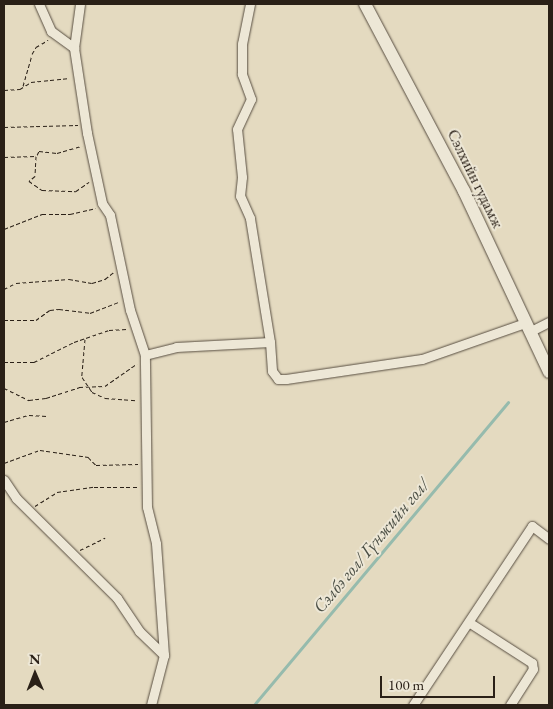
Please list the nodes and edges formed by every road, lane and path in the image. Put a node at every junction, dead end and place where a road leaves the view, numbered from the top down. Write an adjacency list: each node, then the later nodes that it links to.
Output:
1 (39, 4): 5 (street)
2 (80, 4): 6 (street)
3 (250, 4): 26 (street)
4 (365, 4): 24 (main road, Сэлхийн гудамж)
5 (59, 37): 6 (street); 8 (path)
6 (74, 48): 7 (street)
7 (80, 76): 8 (path); 10 (street)
8 (22, 87): 9 (path)
9 (4, 90)
10 (86, 125): 11 (path); 12 (street)
11 (4, 127)
12 (90, 143): 13 (path); 15 (street)
13 (36, 156): 14 (path); 15 (path)
14 (4, 157)
15 (97, 178): 16 (street)
16 (102, 203): 17 (path); 18 (street)
17 (4, 229)
18 (122, 268): 19 (path); 20 (street)
19 (4, 288)
20 (128, 299): 21 (path); 22 (street)
21 (4, 320)
22 (135, 321): 25 (path); 27 (street)
23 (549, 322): 24 (street)
24 (527, 328): 26 (street); 29 (main road, Сэлхийн гудамж)
25 (85, 338): 28 (path); 30 (path)
26 (270, 342): 27 (street)
27 (145, 359): 30 (path); 32 (street)
28 (4, 362)
29 (549, 372)
30 (89, 387): 31 (path); 32 (path)
31 (4, 388)
32 (147, 400): 35 (street)
33 (48, 416): 34 (path)
34 (4, 422)
35 (146, 462): 36 (path); 38 (street)
36 (4, 463)
37 (4, 480): 39 (street)
38 (146, 485): 39 (path); 44 (street)
39 (29, 511): 42 (street)
40 (105, 538): 42 (path)
41 (549, 539): 43 (street)
42 (70, 554): 44 (street)
43 (470, 623): 46 (street); 47 (street)
44 (164, 655): 45 (street)
45 (151, 705)
46 (413, 705)
47 (510, 705)

